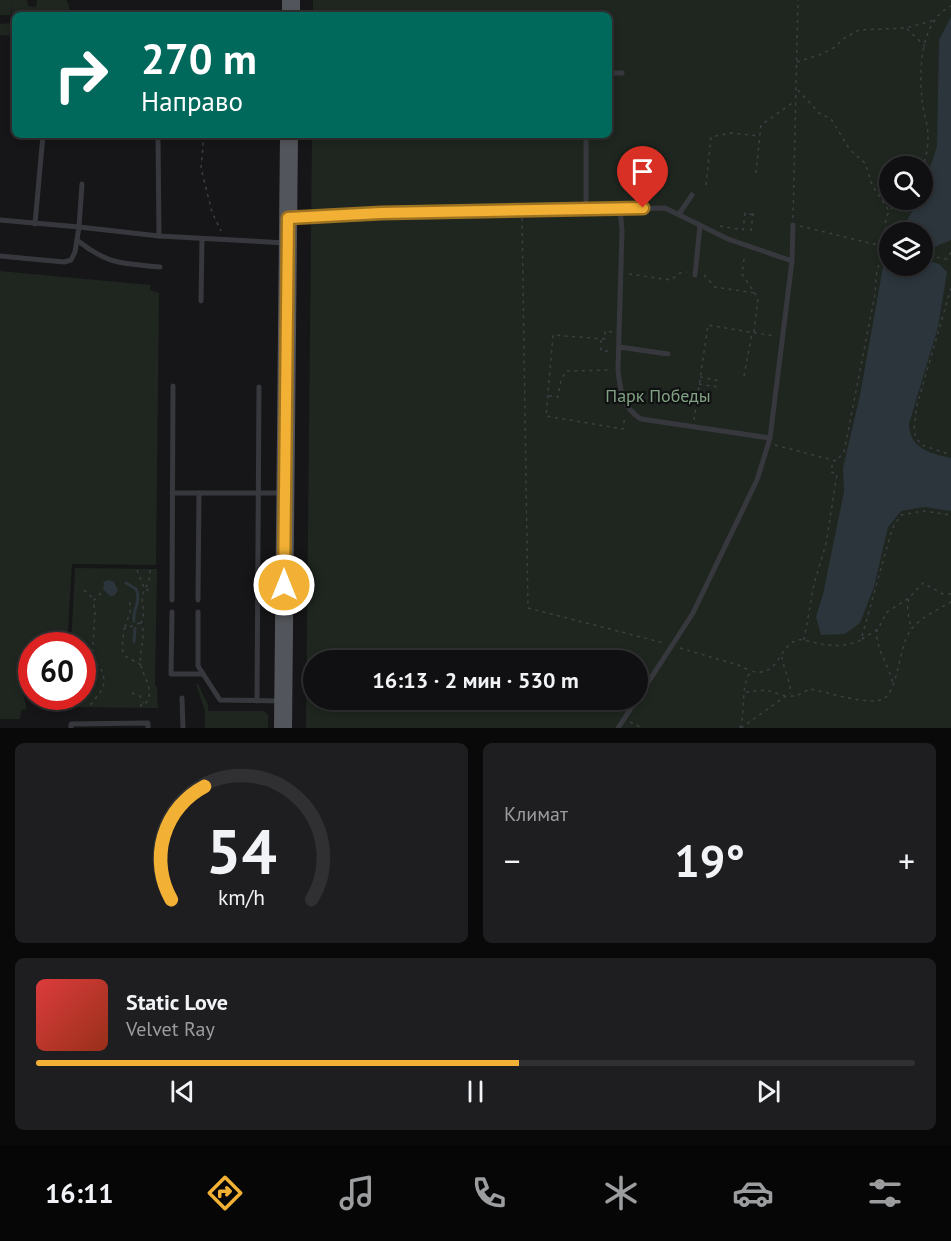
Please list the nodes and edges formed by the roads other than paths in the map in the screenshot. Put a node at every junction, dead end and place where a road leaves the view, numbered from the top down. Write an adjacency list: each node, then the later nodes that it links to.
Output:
1 (612, 73): 2 (lane)
2 (622, 73)
3 (43, 138): 14 (lane)
4 (158, 138): 18 (lane)
5 (289, 138): 12 (main road)
6 (586, 138): 9 (lane)
7 (82, 184): 17 (lane)
8 (692, 195): 11 (lane)
9 (586, 209): 10 (lane); 12 (lane)
10 (620, 209): 11 (lane); 27 (lane)
11 (679, 214): 15 (lane)
12 (288, 218): 21 (main road)
13 (0, 220): 14 (lane)
14 (35, 224): 17 (lane)
15 (700, 225): 23 (lane); 25 (lane)
16 (793, 225): 23 (lane)
17 (79, 227): 18 (lane); 20 (lane)
18 (159, 236): 19 (lane)
19 (202, 239): 21 (lane); 26 (lane)
20 (77, 240): 22 (lane); 24 (lane)
21 (287, 243): 35 (main road)
22 (0, 256)
23 (792, 261): 31 (lane)
24 (160, 267)
25 (695, 274)
26 (201, 301)
27 (619, 350): 28 (lane); 31 (lane)
28 (668, 354)
29 (173, 386): 32 (lane)
30 (259, 387): 34 (lane)
31 (770, 441): 41 (lane)
32 (172, 493): 33 (lane); 36 (lane)
33 (199, 493): 34 (lane); 37 (lane)
34 (258, 493): 35 (lane); 43 (lane)
35 (285, 493): 44 (main road)
36 (172, 600)
37 (198, 600)
38 (172, 612): 40 (lane)
39 (198, 612): 40 (lane)
40 (203, 674): 43 (lane)
41 (648, 682)
42 (182, 698): 48 (lane)
43 (257, 701): 44 (lane)
44 (283, 701): 49 (main road)
45 (629, 710): 50 (lane)
46 (71, 728): 47 (lane)
47 (148, 728)
48 (183, 728)
49 (283, 728)
50 (618, 728)

